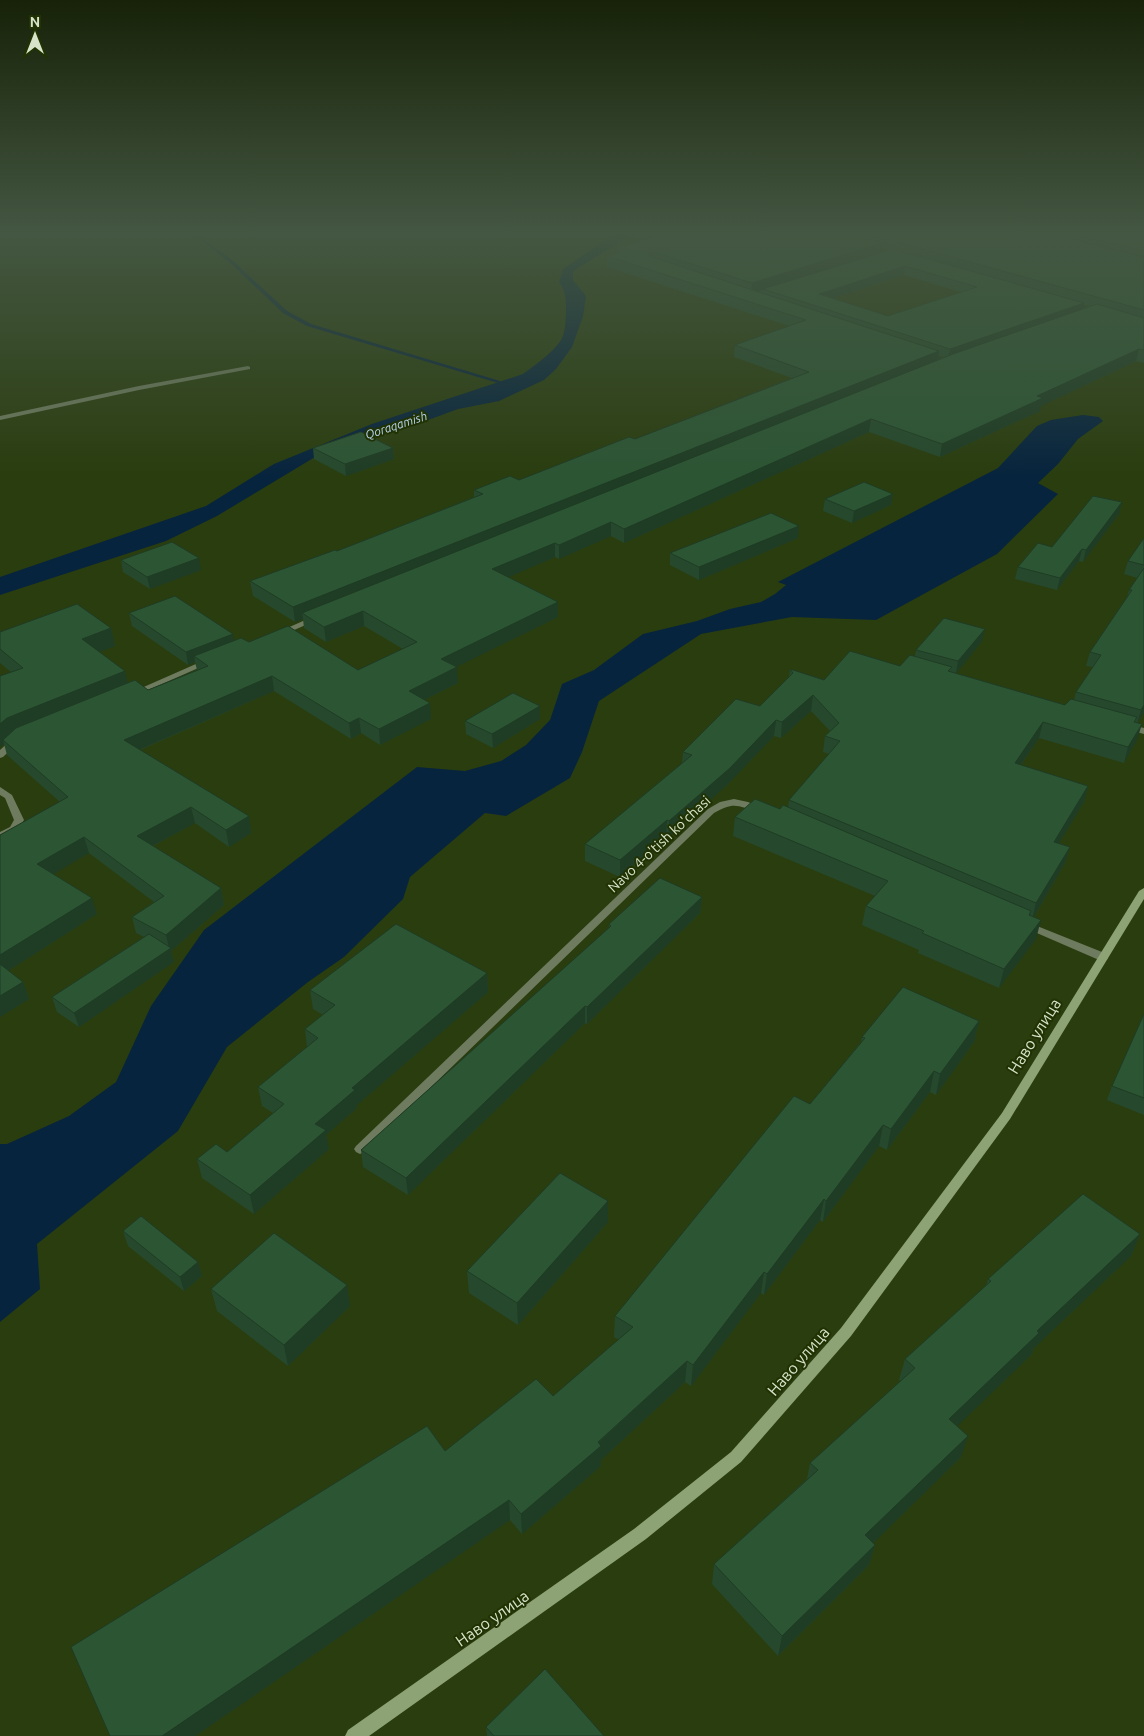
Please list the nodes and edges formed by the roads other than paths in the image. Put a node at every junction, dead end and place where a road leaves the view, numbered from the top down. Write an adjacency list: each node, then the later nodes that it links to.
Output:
1 (248, 368): 2 (street)
2 (0, 418)
3 (321, 617): 4 (street)
4 (274, 636)
5 (219, 658): 6 (street)
6 (127, 695)
7 (1116, 724): 8 (street)
8 (1144, 732)
9 (25, 736): 10 (street)
10 (0, 755)
11 (0, 790): 13 (street)
12 (771, 815): 17 (street, Navo 4-o'tish ko'chasi)
13 (0, 836)
14 (1144, 891): 16 (street, Наво улица)
15 (1014, 919): 16 (street)
16 (1103, 958): 18 (street, Наво улица)
17 (360, 1148)
18 (366, 1733)

